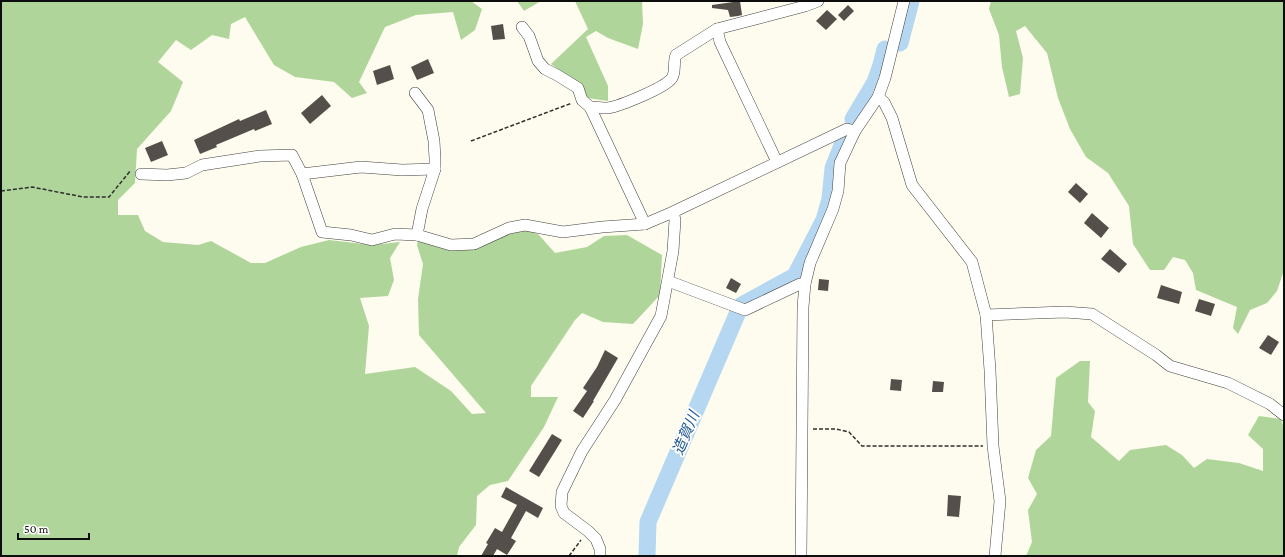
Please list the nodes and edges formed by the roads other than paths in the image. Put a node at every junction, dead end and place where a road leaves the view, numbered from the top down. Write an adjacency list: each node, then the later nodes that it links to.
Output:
1 (818, 1): 4 (street)
2 (904, 1): 6 (street)
3 (522, 27): 7 (street)
4 (717, 29): 7 (street); 9 (street)
5 (416, 92): 10 (street)
6 (878, 97): 8 (street); 18 (street)
7 (586, 103): 14 (street)
8 (855, 131): 9 (street); 17 (street)
9 (777, 162): 13 (street)
10 (434, 169): 12 (street); 15 (street)
11 (141, 174): 12 (street)
12 (302, 174): 15 (street)
13 (673, 212): 14 (street); 16 (street)
14 (645, 224): 15 (street)
15 (416, 235)
16 (668, 281): 17 (street); 20 (street)
17 (805, 284): 21 (street)
18 (986, 315): 19 (street); 22 (street)
19 (1284, 415)
20 (600, 556)
21 (801, 556)
22 (995, 556)

